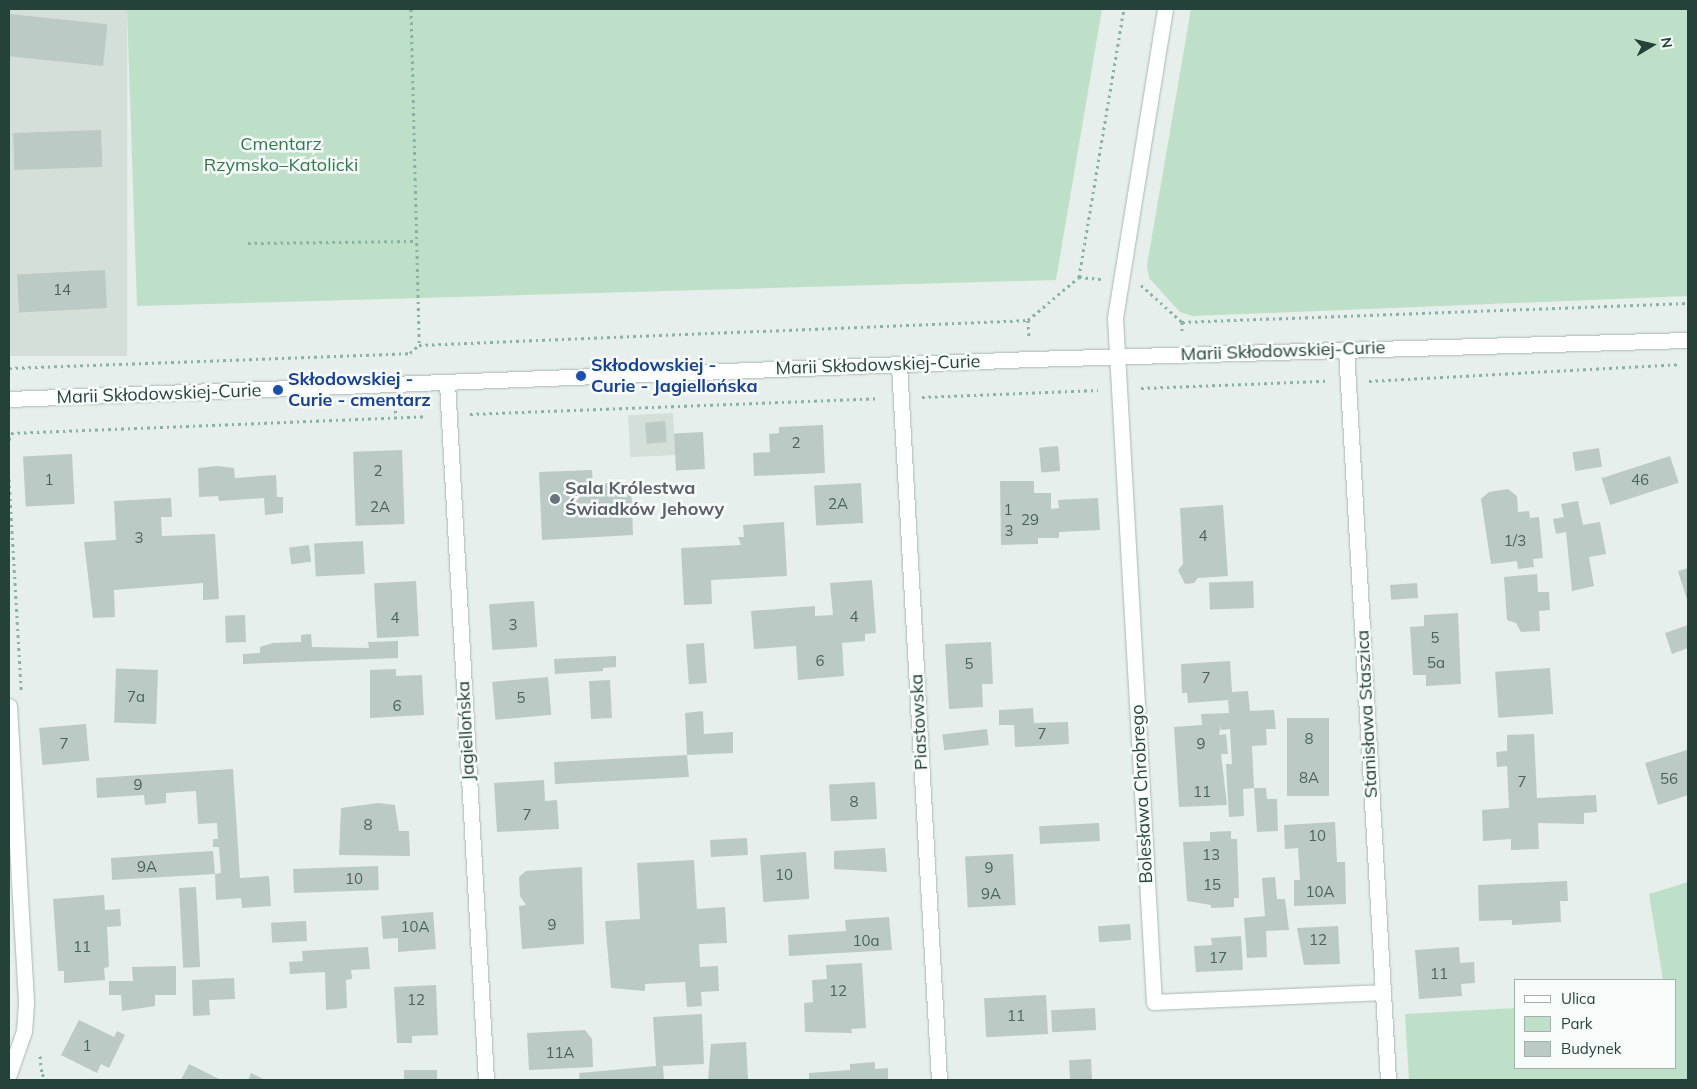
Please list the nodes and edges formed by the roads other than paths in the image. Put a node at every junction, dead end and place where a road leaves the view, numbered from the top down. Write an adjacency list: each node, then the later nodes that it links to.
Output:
1 (1165, 9): 4 (street, Bolesława Chrobrego)
2 (1688, 340): 3 (street, Marii Skłodowskiej-Curie)
3 (1346, 348): 4 (street, Marii Skłodowskiej-Curie); 9 (street, Stanisława Staszica)
4 (1117, 356): 5 (street, Marii Skłodowskiej-Curie); 9 (street, Bolesława Chrobrego)
5 (899, 365): 6 (street, Marii Skłodowskiej-Curie); 12 (street, Piastowska)
6 (447, 382): 7 (street, Marii Skłodowskiej-Curie); 11 (street, Jagiellońska)
7 (9, 399)
8 (9, 706): 10 (street)
9 (1383, 992): 13 (street, Stanisława Staszica)
10 (9, 1074)
11 (486, 1080)
12 (939, 1080)
13 (1388, 1080)

